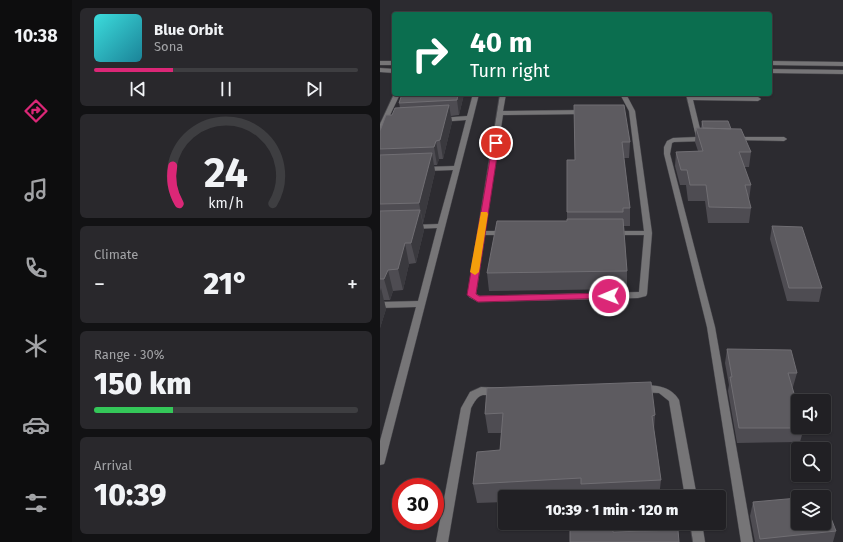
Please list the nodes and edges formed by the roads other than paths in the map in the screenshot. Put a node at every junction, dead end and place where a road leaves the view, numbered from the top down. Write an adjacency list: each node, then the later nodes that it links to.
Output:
1 (380, 63): 2 (street)
2 (392, 63)
3 (772, 63): 4 (street)
4 (843, 64)
5 (380, 70): 6 (street)
6 (392, 70)
7 (772, 71): 8 (street)
8 (843, 72)
9 (396, 96): 19 (street)
10 (476, 96): 17 (street)
11 (504, 96): 15 (street)
12 (624, 96): 32 (street)
13 (689, 96): 14 (street); 22 (street)
14 (758, 99)
15 (500, 112): 16 (street); 33 (street)
16 (594, 112)
17 (470, 118): 18 (street); 26 (street)
18 (430, 120)
19 (384, 123): 20 (street); 21 (street)
20 (391, 123)
21 (380, 130)
22 (699, 140): 23 (street); 43 (street)
23 (715, 140)
24 (730, 140): 25 (street)
25 (784, 140)
26 (457, 168): 27 (street); 28 (street)
27 (418, 170)
28 (441, 226): 29 (street); 34 (street)
29 (403, 227)
30 (513, 233): 33 (street)
31 (608, 233): 32 (street)
32 (648, 233): 33 (street)
33 (481, 234)
34 (421, 304): 35 (street); 38 (street)
35 (380, 305)
36 (632, 389): 39 (street)
37 (505, 391): 41 (street)
38 (380, 461)
39 (690, 490)
40 (697, 530): 42 (street)
41 (442, 542)
42 (699, 542)
43 (746, 542)

